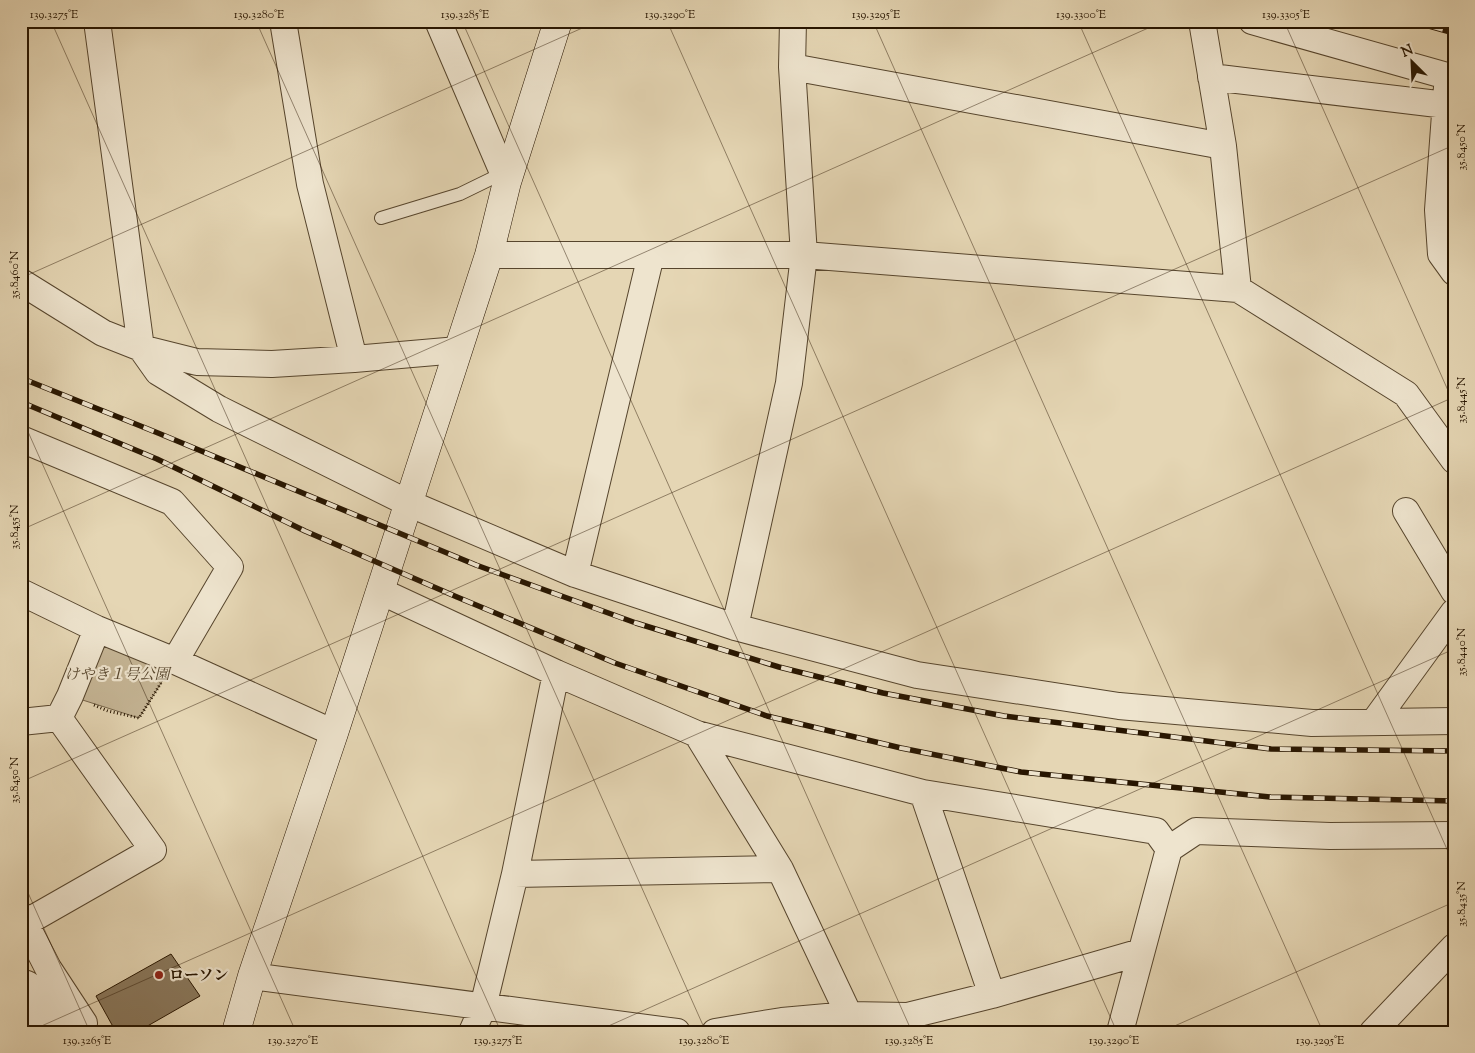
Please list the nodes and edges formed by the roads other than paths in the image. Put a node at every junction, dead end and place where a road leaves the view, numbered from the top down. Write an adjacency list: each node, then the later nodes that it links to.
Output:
1 (97, 21): 21 (street)
2 (283, 21): 23 (street)
3 (438, 21): 13 (street)
4 (558, 21): 13 (street)
5 (793, 21): 8 (street)
6 (1202, 21): 9 (street)
7 (1252, 21): 10 (street)
8 (792, 67): 12 (street); 17 (street)
9 (1211, 77): 11 (street); 12 (street)
10 (1451, 77): 11 (street)
11 (1446, 105): 18 (street)
12 (1223, 146): 20 (street)
13 (505, 178): 14 (lane); 15 (street)
14 (381, 218)
15 (489, 255): 16 (street); 22 (street)
16 (651, 255): 17 (street); 28 (street)
17 (804, 256): 20 (street); 33 (street)
18 (1454, 272)
19 (21, 282): 21 (street)
20 (1238, 289): 25 (street)
21 (141, 348): 23 (street); 26 (street)
22 (458, 350): 23 (street); 26 (street)
23 (354, 359)
24 (21, 439): 35 (street)
25 (1454, 460)
26 (408, 503): 28 (street); 29 (street)
27 (1406, 510): 30 (street)
28 (575, 574): 33 (street)
29 (380, 591): 36 (street); 41 (street)
30 (1454, 591)
31 (21, 592): 34 (street)
32 (1454, 612): 39 (street)
33 (735, 627): 39 (street)
34 (97, 629): 35 (street); 37 (street)
35 (175, 661): 41 (street)
36 (556, 673): 42 (street); 47 (street)
37 (65, 707): 38 (street); 48 (street)
38 (21, 722)
39 (1374, 722): 40 (street)
40 (1454, 722)
41 (334, 733): 51 (street)
42 (697, 734): 43 (street); 46 (street)
43 (923, 793): 45 (street); 53 (street)
44 (1454, 835): 45 (street)
45 (1169, 849): 50 (street)
46 (780, 869): 47 (street); 56 (street)
47 (515, 874): 54 (street)
48 (23, 919): 58 (street)
49 (1454, 947): 64 (street)
50 (1141, 952): 53 (street); 63 (street)
51 (252, 976): 54 (street); 59 (street)
52 (21, 982): 58 (street)
53 (992, 994): 57 (street)
54 (483, 1007): 60 (street); 61 (street)
55 (21, 1013): 58 (street)
56 (849, 1016): 57 (street); 62 (street)
57 (900, 1024)
58 (87, 1028)
59 (236, 1032)
60 (472, 1032)
61 (676, 1032)
62 (715, 1032)
63 (1120, 1032)
64 (1373, 1032)

